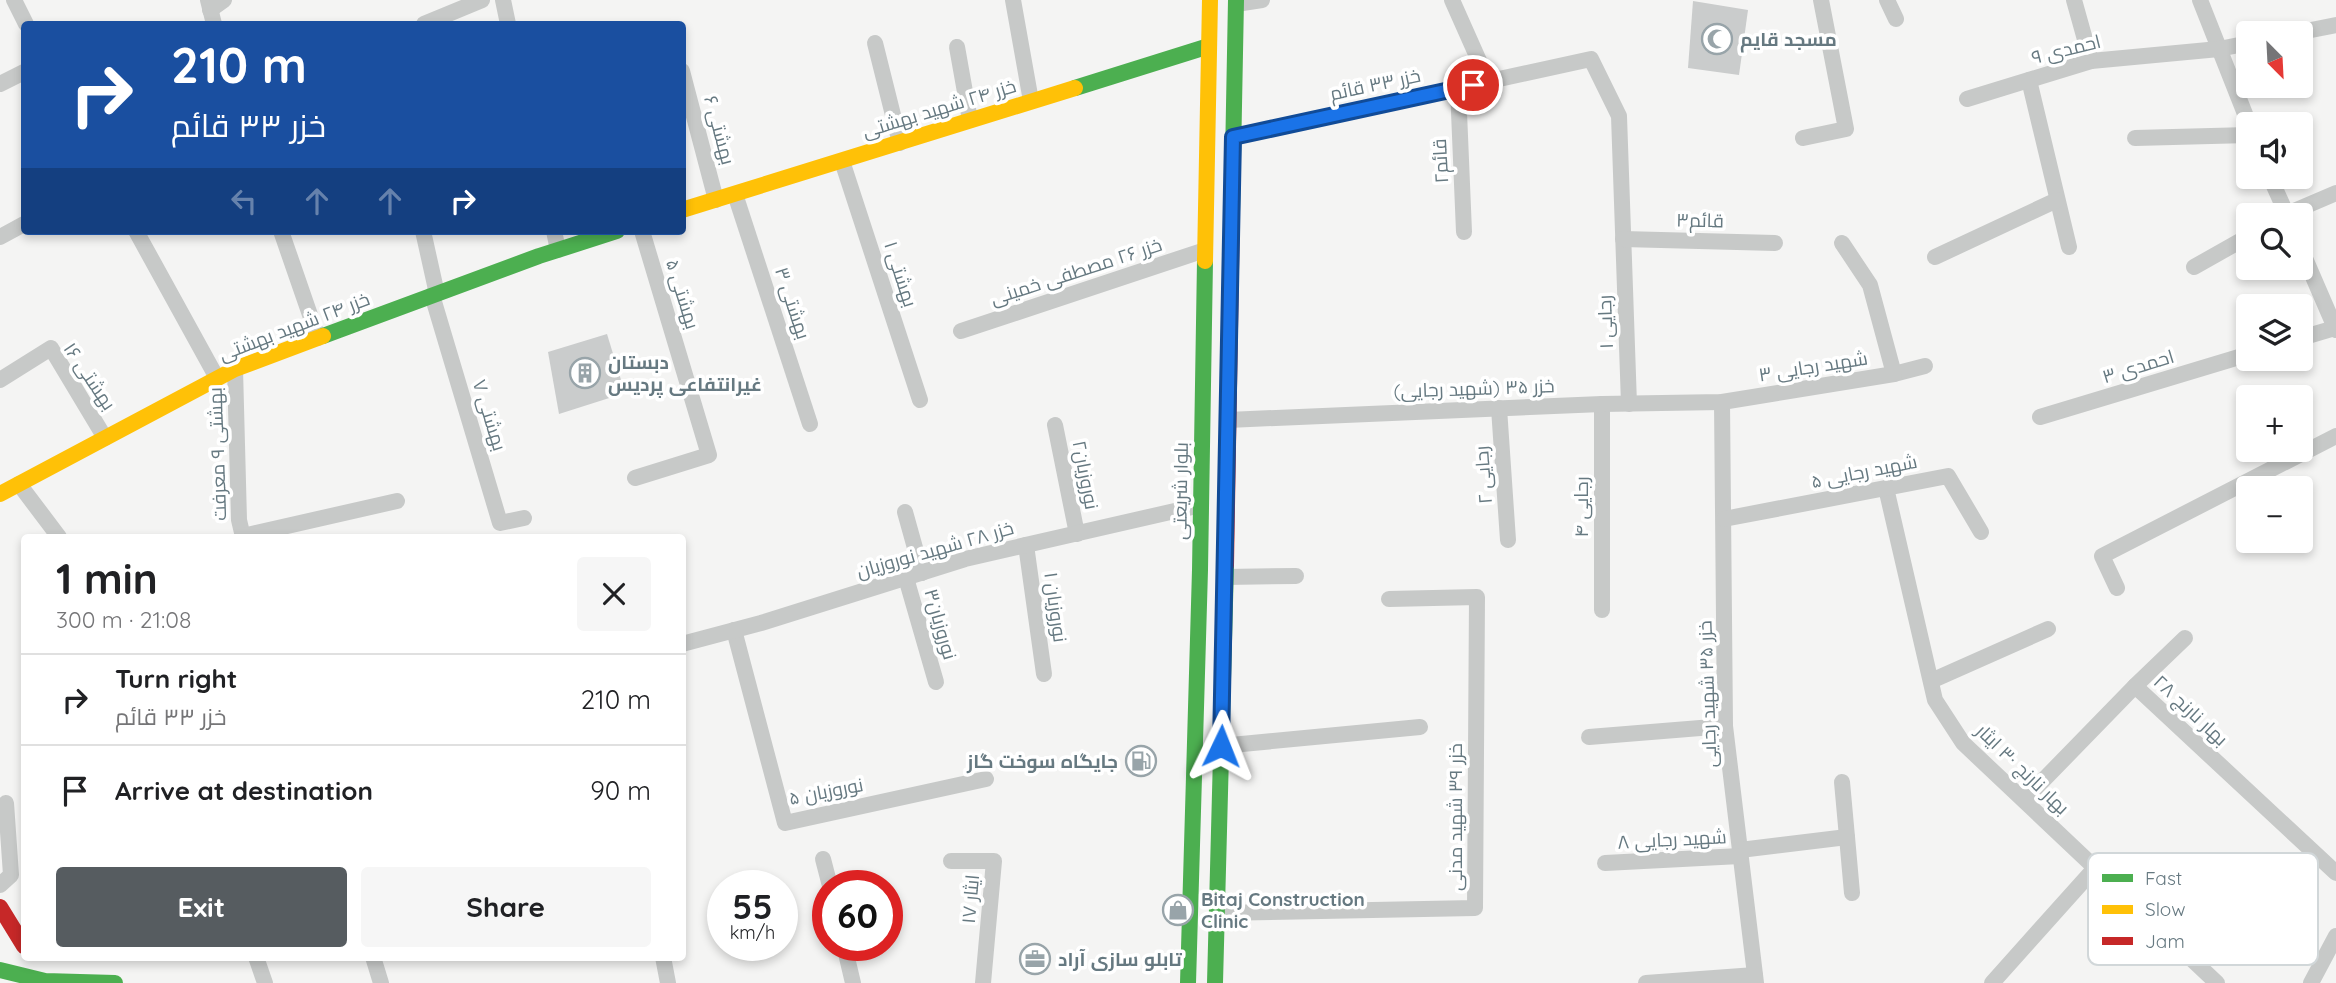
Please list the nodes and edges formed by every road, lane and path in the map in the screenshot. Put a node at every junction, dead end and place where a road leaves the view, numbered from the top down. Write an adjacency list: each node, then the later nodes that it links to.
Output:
1 (14, 0): 16 (street)
2 (225, 0): 14 (street)
3 (482, 0): 17 (street)
4 (503, 0): 18 (street)
5 (1013, 0): 34 (street)
6 (1210, 0): 22 (main road, بلوار شریعتی)
7 (1262, 0): 13 (street)
8 (1452, 0): 29 (street)
9 (1821, 0): 39 (street)
10 (1887, 0): 15 (street)
11 (2074, 0): 26 (street)
12 (2200, 0): 25 (street)
13 (1236, 2): 38 (main road)
14 (211, 11)
15 (1896, 19)
16 (24, 21)
17 (431, 21)
18 (507, 21)
19 (2336, 25): 20 (street)
20 (2314, 29)
21 (875, 43): 41 (street)
22 (1209, 46): 34 (main road, خزر ۲۴ شهید بهشتی); 64 (main road, بلوار شریعتی)
23 (2236, 46): 25 (street, احمدی ۹)
24 (957, 47): 36 (street)
25 (2219, 49): 26 (street, احمدی ۹); 35 (street)
26 (2091, 61): 28 (street, احمدی ۹)
27 (21, 74): 30 (street)
28 (2028, 80): 33 (street, احمدی ۹); 46 (street)
29 (1488, 81): 32 (street, خزر ۳۳ قائم); 58 (street, خزر ۳۳ قائم)
30 (0, 84)
31 (686, 86): 45 (street, بهشتی ۶)
32 (1458, 88): 38 (street, خزر ۳۳ قائم); 50 (street, قائم۲)
33 (1967, 99)
34 (1031, 101): 36 (main road, خزر ۲۴ شهید بهشتی)
35 (2244, 112)
36 (970, 120): 41 (main road, خزر ۲۴ شهید بهشتی)
37 (2236, 135): 40 (street)
38 (1233, 137): 85 (main road)
39 (1803, 138)
40 (2135, 138)
41 (900, 143): 42 (main road, خزر ۲۴ شهید بهشتی)
42 (842, 161): 44 (main road, خزر ۲۴ شهید بهشتی); 79 (street, بهشتی ۱)
43 (2336, 193): 47 (street)
44 (735, 194): 45 (main road, خزر ۲۴ شهید بهشتی); 86 (street, بهشتی ۳)
45 (716, 200): 48 (main road, خزر ۲۴ شهید بهشتی)
46 (2057, 200): 62 (street); 65 (street)
47 (2313, 203)
48 (686, 210)
49 (21, 226): 57 (street)
50 (1464, 232)
51 (138, 235): 77 (street)
52 (282, 235): 72 (street)
53 (424, 235): 68 (street)
54 (555, 235): 63 (street)
55 (605, 235): 63 (main road, خزر ۲۴ شهید بهشتی)
56 (643, 235): 90 (street, بهشتی ۵)
57 (0, 237)
58 (1623, 239): 59 (street, قائم۳); 82 (street, رجایی ۱)
59 (1775, 243)
60 (1842, 243): 76 (street, شهید رجایی ۳)
61 (2236, 243): 66 (street)
62 (2069, 247)
63 (558, 250): 68 (main road, خزر ۲۴ شهید بهشتی)
64 (1205, 250): 70 (street, خزر ۲۶ مصطفی خمینی); 95 (main road, بلوار شریعتی)
65 (1935, 257)
66 (2194, 267)
67 (2313, 276): 69 (street)
68 (434, 295): 72 (main road, خزر ۲۴ شهید بهشتی); 97 (street, بهشتی ۷)
69 (2336, 329): 71 (street)
70 (961, 331)
71 (2313, 335)
72 (318, 338): 75 (main road, خزر ۲۴ شهید بهشتی)
73 (2236, 358): 84 (street, احمدی ۳)
74 (1925, 366): 76 (street)
75 (235, 369): 77 (main road, خزر ۲۴ شهید بهشتی); 101 (street, بهشتی ۹ معرفت)
76 (1895, 374): 80 (street, شهید رجایی ۳)
77 (217, 379): 89 (main road, خزر ۲۴ شهید بهشتی)
78 (0, 380): 89 (street, بهشتی ۱۶)
79 (920, 400)
80 (1722, 402): 82 (street, خزر ۳۵ (شهید رجایی)); 98 (street, خزر ۳۵ شهید رجایی)
81 (1602, 404): 82 (street, خزر ۳۵ (شهید رجایی)); 83 (street, خزر ۳۵ (شهید رجایی)); 112 (street, رجایی ۴)
82 (1629, 404)
83 (1499, 408): 85 (street, خزر ۳۵ (شهید رجایی)); 104 (street, رجایی ۲)
84 (2039, 417)
85 (1228, 420): 108 (main road)
86 (810, 424)
87 (1055, 425): 103 (street, نوروزیان۲)
88 (2336, 436): 110 (street)
89 (105, 438): 91 (main road, خزر ۲۴ شهید بهشتی)
90 (635, 478)
91 (19, 484): 93 (main road, خزر ۲۴ شهید بهشتی); 100 (street)
92 (1886, 488): 98 (street, شهید رجایی ۵); 99 (street, شهید رجایی ۵); 118 (street, بهار نارنج ۳۰ ایثار)
93 (0, 494)
94 (397, 500): 102 (street)
95 (1201, 505): 103 (street, خزر ۲۸ شهید نوروزیان); 162 (main road, بلوار شریعتی)
96 (905, 512): 106 (street)
97 (523, 518)
98 (1724, 519): 121 (street, خزر ۳۵ شهید رجایی)
99 (1981, 532)
100 (57, 534)
101 (242, 534)
102 (255, 534)
103 (1076, 534): 105 (street, خزر ۲۸ شهید نوروزیان)
104 (1508, 540)
105 (1026, 545): 106 (street, خزر ۲۸ شهید نوروزیان); 117 (street, نوروزیان ۱)
106 (922, 573): 109 (street, خزر ۲۸ شهید نوروزیان)
107 (1296, 576): 108 (street)
108 (1225, 577): 124 (main road)
109 (906, 578): 114 (street, خزر ۲۸ شهید نوروزیان); 119 (street, نوروزیان۳)
110 (2118, 588)
111 (1389, 598): 143 (street, خزر ۳۹ شهید مدنی)
112 (1602, 610)
113 (2048, 629): 118 (street)
114 (734, 630): 116 (street, خزر ۲۸ شهید نوروزیان); 125 (street, نوروزیان ۵)
115 (2185, 638): 120 (street)
116 (686, 643)
117 (1044, 674)
118 (1931, 681): 127 (street, بهار نارنج ۳۰ ایثار)
119 (936, 682)
120 (2135, 687): 127 (street, بهار نارنج ۲۸); 131 (street, بهار نارنج ۲۸)
121 (1725, 726): 123 (street); 130 (street, خزر ۳۵ شهید رجایی)
122 (1420, 727): 124 (street)
123 (1589, 737)
124 (1221, 746): 143 (main road)
125 (986, 779)
126 (1842, 782): 129 (street)
127 (2024, 800): 135 (street, بهار نارنج ۳۰ ایثار)
128 (6, 803): 140 (street)
129 (1847, 837): 130 (street, شهید رجایی ۸); 141 (street)
130 (1740, 853): 136 (street, شهید رجایی ۸); 153 (street, خزر ۳۵ شهید رجایی)
131 (2314, 853)
132 (2318, 856): 138 (street, بهار نارنج ۲۸)
133 (823, 859): 137 (street)
134 (951, 861): 161 (street, ایثار ۱۷)
135 (2088, 861)
136 (1605, 863)
137 (826, 870)
138 (2336, 873)
139 (2088, 876): 165 (street)
140 (0, 885)
141 (1852, 893)
142 (0, 907): 145 (main road)
143 (1217, 913): 163 (main road)
144 (2336, 936): 167 (street)
145 (21, 941)
146 (33, 961): 154 (main road)
147 (257, 961): 157 (street)
148 (374, 961): 158 (street)
149 (664, 961): 159 (street)
150 (848, 961): 160 (street)
151 (2198, 965): 166 (street, بهار نارنج ۳۰ ایثار)
152 (7, 975): 154 (main road)
153 (1756, 979): 164 (street)
154 (45, 981): 155 (main road)
155 (97, 983): 156 (main road)
156 (115, 983)
157 (265, 983)
158 (381, 983)
159 (668, 983)
160 (853, 983)
161 (983, 983)
162 (1188, 983)
163 (1215, 983)
164 (1646, 983)
165 (1992, 983)
166 (2217, 983)
167 (2311, 983)

